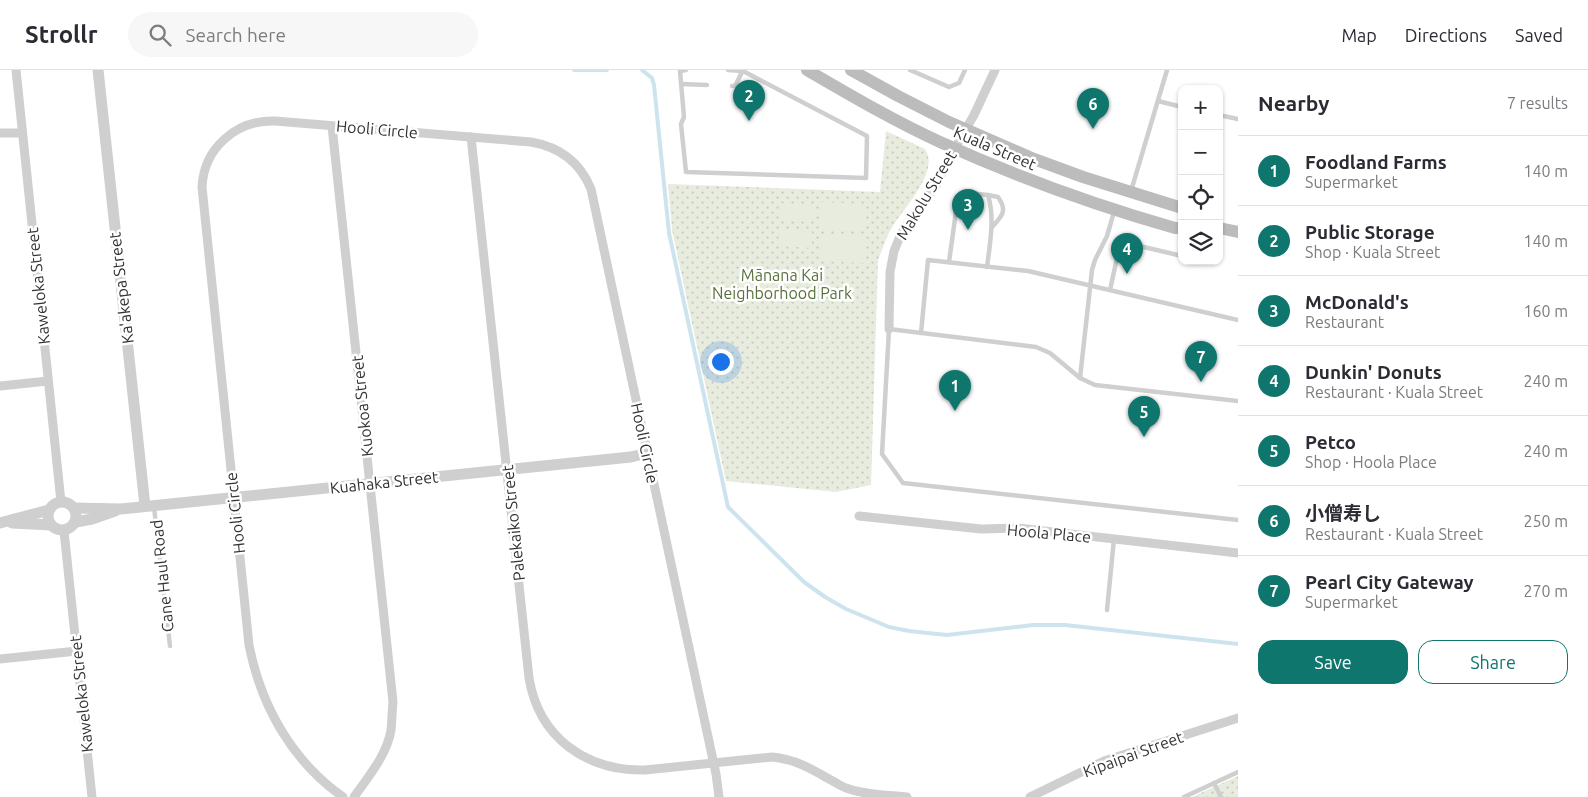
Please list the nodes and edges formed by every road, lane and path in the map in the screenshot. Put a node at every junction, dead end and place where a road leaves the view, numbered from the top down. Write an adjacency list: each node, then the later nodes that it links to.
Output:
1 (16, 70): 22 (street, Kaweloka Street)
2 (98, 70): 50 (street, Ka'akepa Street)
3 (686, 70): 12 (lane)
4 (728, 70): 5 (lane)
5 (743, 70): 12 (lane); 14 (lane)
6 (807, 70): 24 (main road, Kuala Street)
7 (910, 70): 8 (lane)
8 (965, 70)
9 (995, 70): 20 (street, Makolu Street)
10 (1167, 70): 15 (lane)
11 (853, 71): 20 (main road, Kuala Street)
12 (681, 84): 13 (lane)
13 (707, 85)
14 (732, 86)
15 (1158, 101): 16 (lane); 25 (lane)
16 (1178, 106)
17 (1223, 116): 18 (lane)
18 (1238, 119)
19 (332, 126): 23 (street, Hooli Circle); 47 (street, Kuokoa Street); 48 (street, Hooli Circle)
20 (966, 129): 24 (street, Makolu Street); 25 (main road, Kuala Street)
21 (0, 133): 22 (street)
22 (22, 133): 42 (street, Kaweloka Street)
23 (471, 137): 45 (street, Hooli Circle); 46 (street, Palekaiko Street)
24 (954, 148): 28 (main road, Kuala Street); 39 (street, Makolu Street)
25 (1130, 192): 27 (main road, Kuala Street)
26 (988, 195): 29 (lane); 29 (lane); 34 (lane)
27 (1178, 207)
28 (1114, 211): 30 (main road, Kuala Street); 36 (lane)
29 (992, 227): 35 (lane)
30 (1178, 228)
31 (1223, 229): 32 (main road)
32 (1238, 232)
33 (1178, 255): 37 (lane)
34 (949, 262): 35 (lane); 40 (lane)
35 (987, 267): 36 (lane)
36 (1091, 286): 37 (lane); 41 (lane)
37 (1110, 290): 38 (lane)
38 (1238, 320)
39 (889, 330): 40 (lane); 55 (lane)
40 (921, 333): 41 (lane)
41 (1080, 378): 44 (lane)
42 (48, 381): 43 (street); 49 (street, Kaweloka Street)
43 (0, 386)
44 (1238, 402)
45 (647, 452): 46 (street, Kuahaka Street); 67 (street, Hooli Circle)
46 (507, 469): 47 (street, Kuahaka Street); 67 (street, Palekaiko Street)
47 (370, 484): 48 (street, Kuahaka Street); 72 (street, Kuokoa Street)
48 (233, 498): 50 (street, Kuahaka Street); 71 (street, Hooli Circle)
49 (60, 502): 51 (street); 53 (street)
50 (150, 506): 52 (street, Kuahaka Street); 63 (lane, Cane Haul Road)
51 (74, 508): 52 (street, Kuahaka Street); 57 (street)
52 (121, 509): 57 (street, Kuahaka Street)
53 (49, 510): 56 (street); 58 (street)
54 (859, 516): 60 (street, Hoola Place)
55 (1238, 520)
56 (3, 522): 58 (street)
57 (76, 522): 59 (street)
58 (50, 525): 59 (street)
59 (64, 531): 64 (street, Kaweloka Street)
60 (1114, 539): 61 (street, Hoola Place); 62 (lane)
61 (1238, 553)
62 (1107, 610)
63 (170, 646)
64 (76, 651): 65 (street); 70 (street, Kaweloka Street)
65 (0, 659)
66 (1238, 718): 75 (street, Kipaipai Street)
67 (713, 763): 73 (street, Hooli Circle); 74 (street)
68 (1238, 772): 69 (lane)
69 (1214, 783): 76 (lane); 77 (lane)
70 (92, 797)
71 (343, 797)
72 (354, 797)
73 (719, 797)
74 (907, 797)
75 (1030, 797)
76 (1184, 797)
77 (1221, 797)

